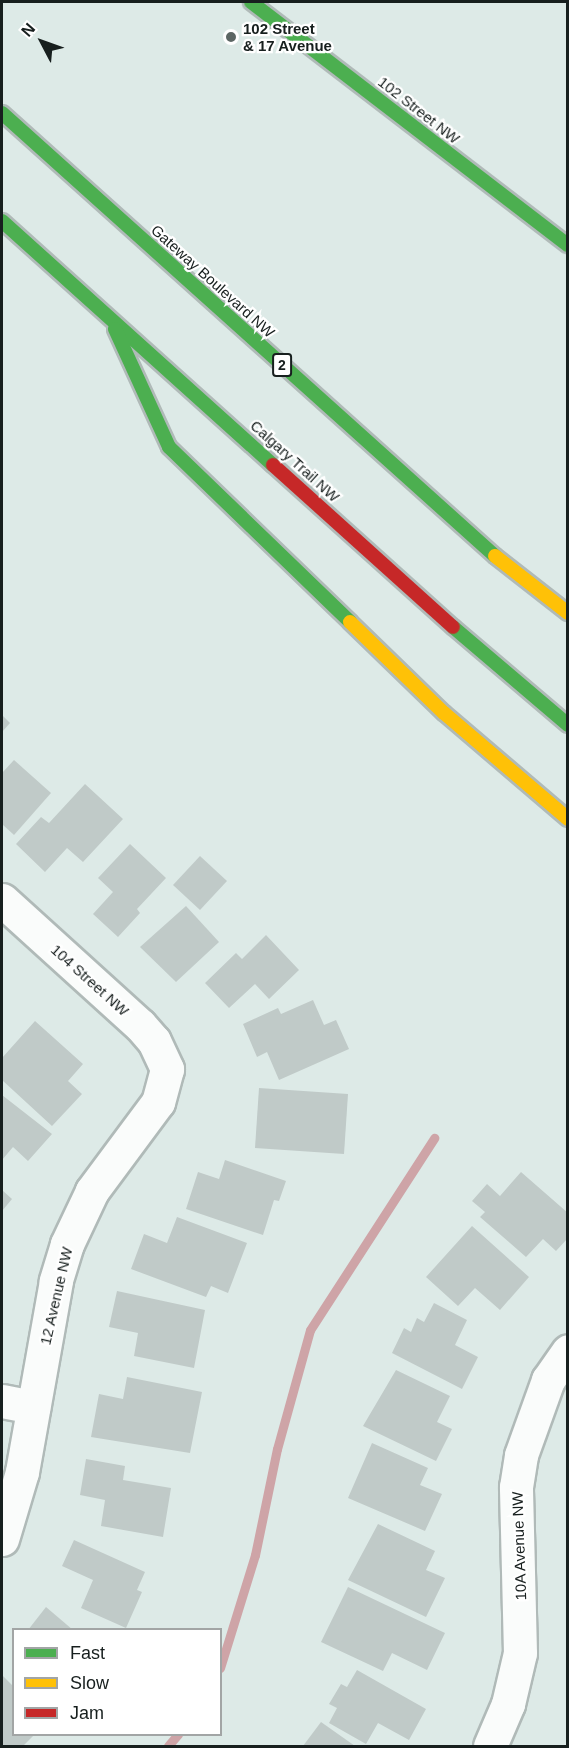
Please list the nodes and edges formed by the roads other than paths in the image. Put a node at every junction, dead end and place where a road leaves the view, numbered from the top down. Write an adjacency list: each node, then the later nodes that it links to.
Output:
1 (251, 2): 4 (main road, 102 Street NW)
2 (2, 113): 6 (main road, Gateway Boulevard NW / 2)
3 (2, 220): 5 (main road, Calgary Trail NW)
4 (567, 244)
5 (110, 316): 7 (main road, Calgary Trail NW); 8 (main road)
6 (567, 613)
7 (567, 725)
8 (567, 819)
9 (2, 900): 10 (street, 104 Street NW)
10 (167, 1069): 13 (street, 12 Avenue NW)
11 (567, 1351): 15 (street, 10A Avenue NW)
12 (2, 1401): 13 (street)
13 (33, 1407): 14 (street, 12 Avenue NW)
14 (2, 1539)
15 (490, 1746)

